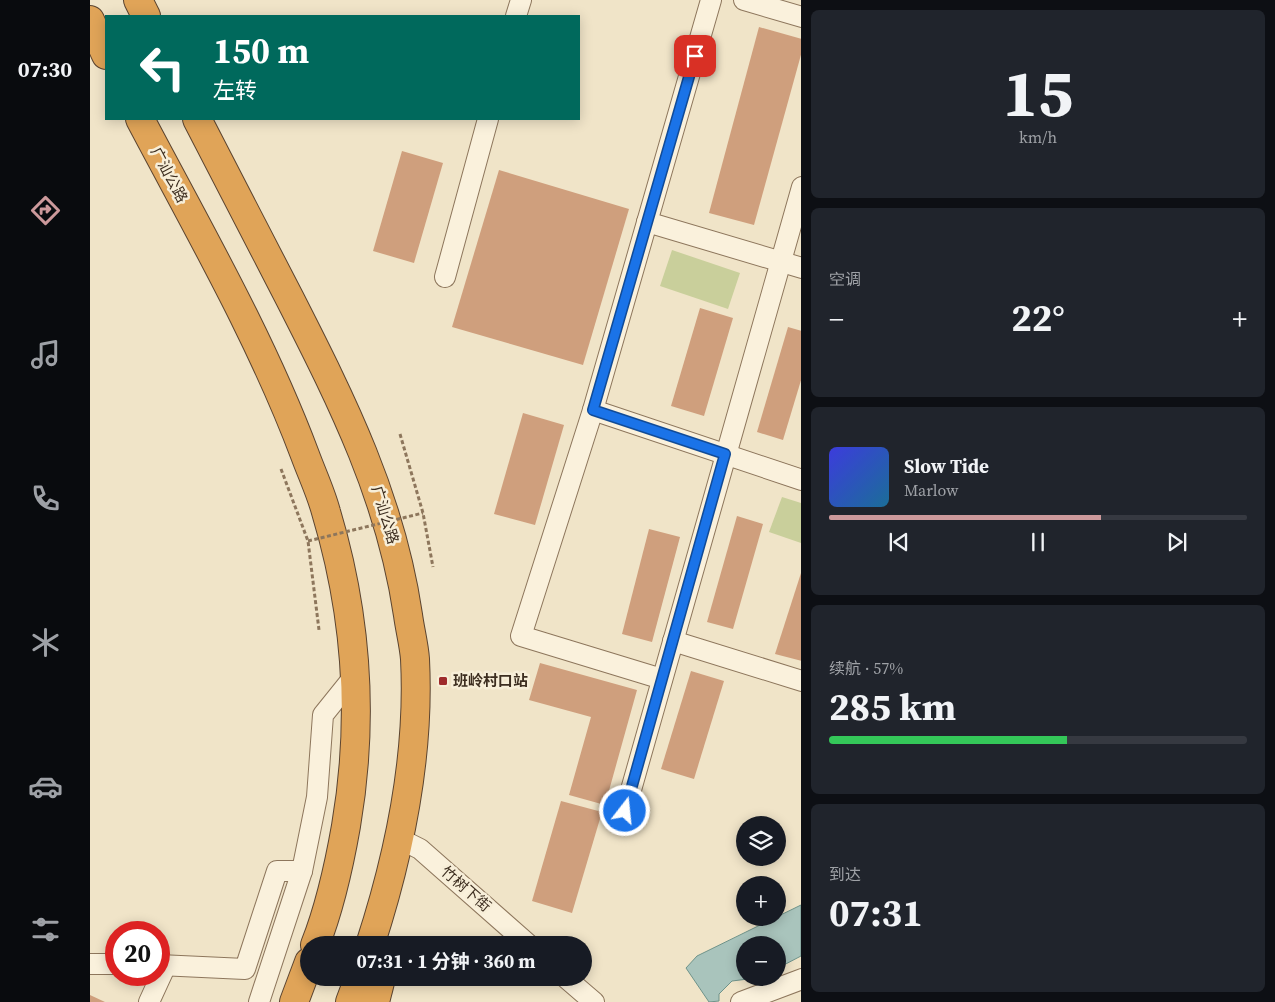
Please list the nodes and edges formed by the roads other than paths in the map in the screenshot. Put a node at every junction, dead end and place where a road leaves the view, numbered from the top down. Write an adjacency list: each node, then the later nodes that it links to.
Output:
1 (138, 0): 6 (highway)
2 (520, 0): 7 (street)
3 (711, 0): 15 (street)
4 (744, 0): 5 (street)
5 (770, 4): 8 (street)
6 (146, 15)
7 (516, 15)
8 (801, 17)
9 (90, 20): 10 (highway)
10 (105, 53)
11 (141, 120): 23 (highway, 广汕公路)
12 (199, 120): 27 (highway, 广汕公路)
13 (488, 120): 18 (street)
14 (801, 187): 16 (street)
15 (647, 222): 16 (street); 19 (street)
16 (780, 261): 17 (street); 20 (street)
17 (801, 268)
18 (445, 277)
19 (593, 410): 20 (street); 24 (street)
20 (725, 454): 21 (street); 22 (street)
21 (801, 480)
22 (673, 641): 24 (street); 25 (street)
23 (356, 674): 28 (street); 30 (highway, 广汕公路)
24 (662, 679): 26 (street)
25 (801, 681)
26 (625, 811)
27 (398, 838): 29 (highway, 广汕公路); 33 (street, 竹树下街)
28 (302, 871): 36 (street); 44 (street)
29 (381, 912): 31 (highway, 广汕公路); 32 (highway)
30 (318, 936)
31 (373, 936)
32 (386, 936)
33 (519, 936)
34 (90, 964): 35 (street)
35 (105, 964)
36 (170, 965)
37 (801, 979): 49 (street)
38 (155, 986): 43 (street)
39 (300, 986): 45 (highway)
40 (356, 986): 46 (highway)
41 (379, 986): 47 (highway)
42 (575, 986): 48 (street)
43 (149, 1002)
44 (259, 1002)
45 (294, 1002)
46 (350, 1002)
47 (375, 1002)
48 (594, 1002)
49 (741, 1002)

